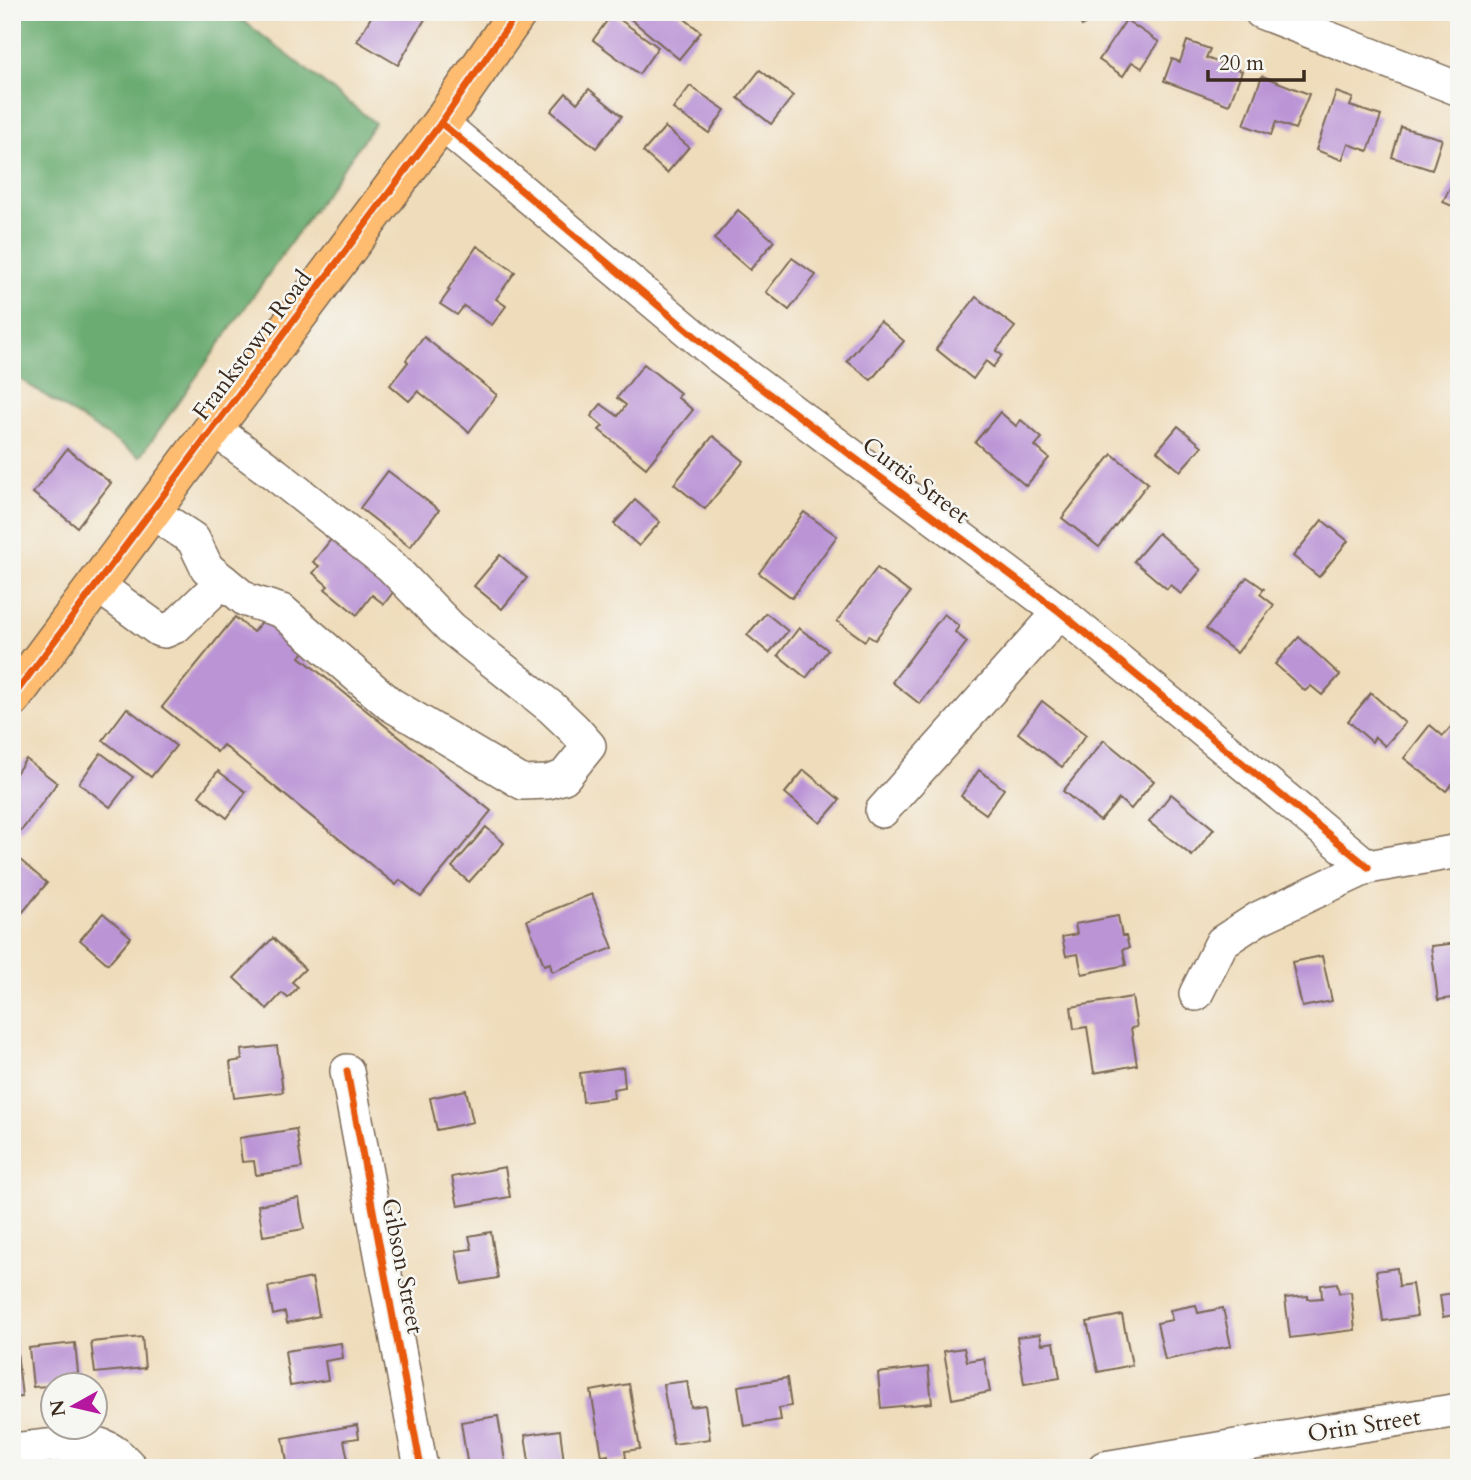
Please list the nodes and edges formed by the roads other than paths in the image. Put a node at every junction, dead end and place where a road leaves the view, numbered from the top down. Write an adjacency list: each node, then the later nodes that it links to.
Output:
1 (518, 12): 4 (main road, Frankstown Road)
2 (1261, 12): 3 (street)
3 (1459, 89)
4 (441, 123): 5 (main road, Frankstown Road); 9 (street, Curtis Street)
5 (214, 429): 6 (main road, Frankstown Road); 7 (street)
6 (152, 512): 7 (street); 8 (main road, Frankstown Road)
7 (223, 582): 8 (street)
8 (97, 586): 10 (main road, Frankstown Road)
9 (1060, 612): 11 (street); 13 (street, Curtis Street)
10 (12, 698)
11 (882, 811)
12 (1459, 851): 13 (street)
13 (1368, 867): 14 (street)
14 (1196, 994)
15 (347, 1072): 19 (street, Gibson Street)
16 (1459, 1410): 20 (street, Orin Street)
17 (12, 1450): 18 (street)
18 (131, 1468)
19 (421, 1468)
20 (1104, 1468)

